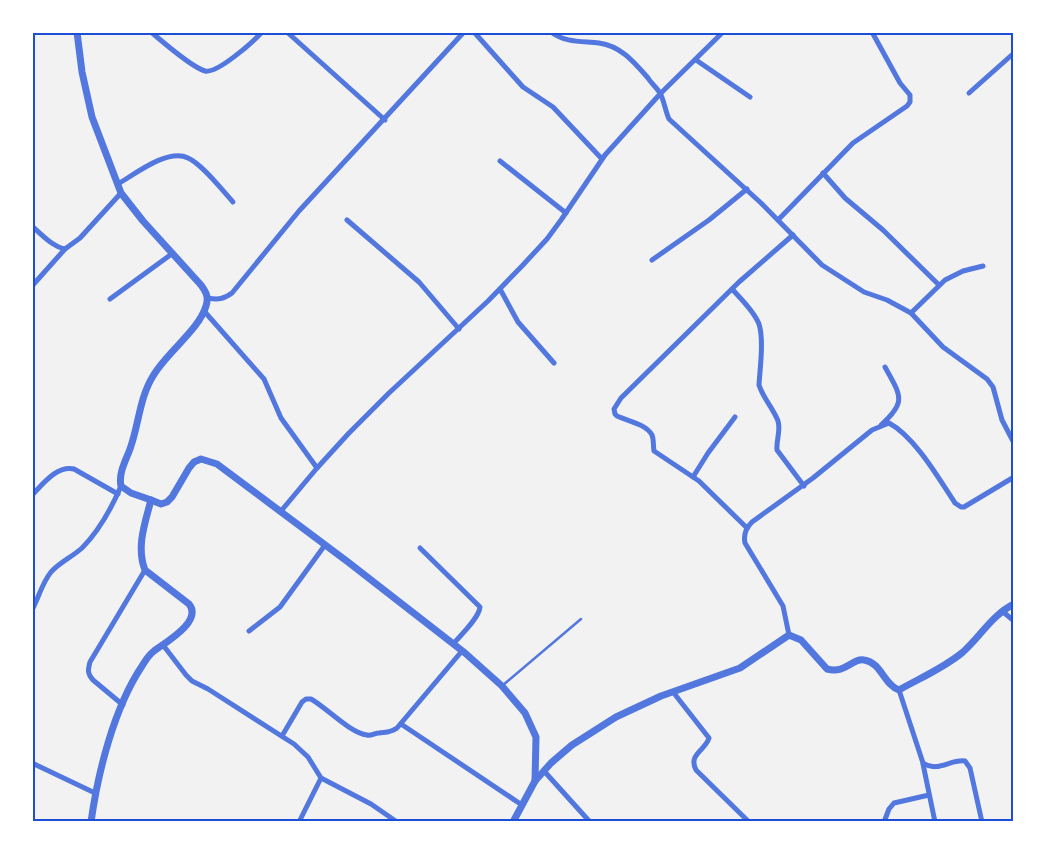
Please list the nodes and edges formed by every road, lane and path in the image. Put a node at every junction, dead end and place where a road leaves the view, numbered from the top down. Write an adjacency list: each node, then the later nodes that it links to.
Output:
1 (77, 32): 21 (street)
2 (151, 32): 3 (street)
3 (262, 32)
4 (287, 32): 17 (street)
5 (464, 32): 17 (street)
6 (474, 32): 18 (street)
7 (551, 32): 15 (street)
8 (713, 32): 11 (street)
9 (723, 32): 11 (street)
10 (872, 32): 20 (street)
11 (717, 38): 13 (street)
12 (1014, 53): 14 (street)
13 (696, 60): 15 (street); 16 (street)
14 (970, 93)
15 (660, 94): 18 (street); 22 (street)
16 (750, 97)
17 (385, 120): 38 (street)
18 (602, 159): 25 (street)
19 (500, 161): 25 (street)
20 (823, 173): 27 (street); 34 (street)
21 (118, 184): 23 (street); 24 (street)
22 (746, 189): 27 (street); 32 (street)
23 (121, 193): 30 (street); 31 (street)
24 (233, 202)
25 (566, 213): 36 (street)
26 (347, 220): 42 (street)
27 (778, 220): 29 (street)
28 (32, 226): 30 (street)
29 (793, 235): 37 (street); 41 (street)
30 (65, 249): 35 (street)
31 (173, 253): 38 (street); 39 (street)
32 (652, 260)
33 (984, 266): 34 (street)
34 (939, 285): 41 (street)
35 (32, 286)
36 (500, 289): 42 (street); 43 (street)
37 (732, 289): 49 (street); 52 (street)
38 (208, 298): 40 (street)
39 (110, 300)
40 (204, 310): 48 (street); 51 (street)
41 (911, 313): 47 (street)
42 (459, 329): 48 (street)
43 (554, 363)
44 (885, 367): 46 (street)
45 (735, 417): 49 (street)
46 (881, 426): 50 (street); 52 (street)
47 (1014, 443)
48 (317, 468): 56 (street)
49 (693, 477): 57 (street)
50 (1014, 477)
51 (121, 486): 53 (street); 55 (street)
52 (804, 486): 57 (street)
53 (118, 494): 54 (street); 62 (street)
54 (32, 495)
55 (151, 500): 56 (street); 60 (street)
56 (281, 511): 58 (street)
57 (747, 528): 67 (street)
58 (325, 545): 66 (street); 68 (street)
59 (420, 548): 68 (street)
60 (145, 570): 69 (street); 74 (street)
61 (1014, 604): 63 (street)
62 (32, 610)
63 (1002, 612): 65 (street); 72 (street)
64 (581, 619): 71 (lane)
65 (1014, 621)
66 (249, 631)
67 (789, 635): 72 (street); 73 (street)
68 (453, 644): 70 (street)
69 (163, 645): 74 (street); 76 (street)
70 (462, 651): 71 (street); 75 (street)
71 (502, 686): 81 (street)
72 (899, 690): 78 (street)
73 (673, 692): 79 (street); 92 (street)
74 (123, 704): 82 (street)
75 (401, 724): 76 (street); 84 (street)
76 (282, 736): 80 (street)
77 (32, 763): 82 (street)
78 (923, 763): 83 (street); 95 (street)
79 (544, 771): 81 (street); 91 (street)
80 (321, 778): 85 (street); 87 (street)
81 (535, 781): 84 (street)
82 (95, 793): 86 (street)
83 (929, 794): 93 (street); 94 (street)
84 (522, 805): 90 (street)
85 (386, 814): 88 (street); 89 (street)
86 (91, 822)
87 (299, 822)
88 (382, 822)
89 (397, 822)
90 (513, 822)
91 (590, 822)
92 (749, 822)
93 (884, 822)
94 (935, 822)
95 (982, 822)

